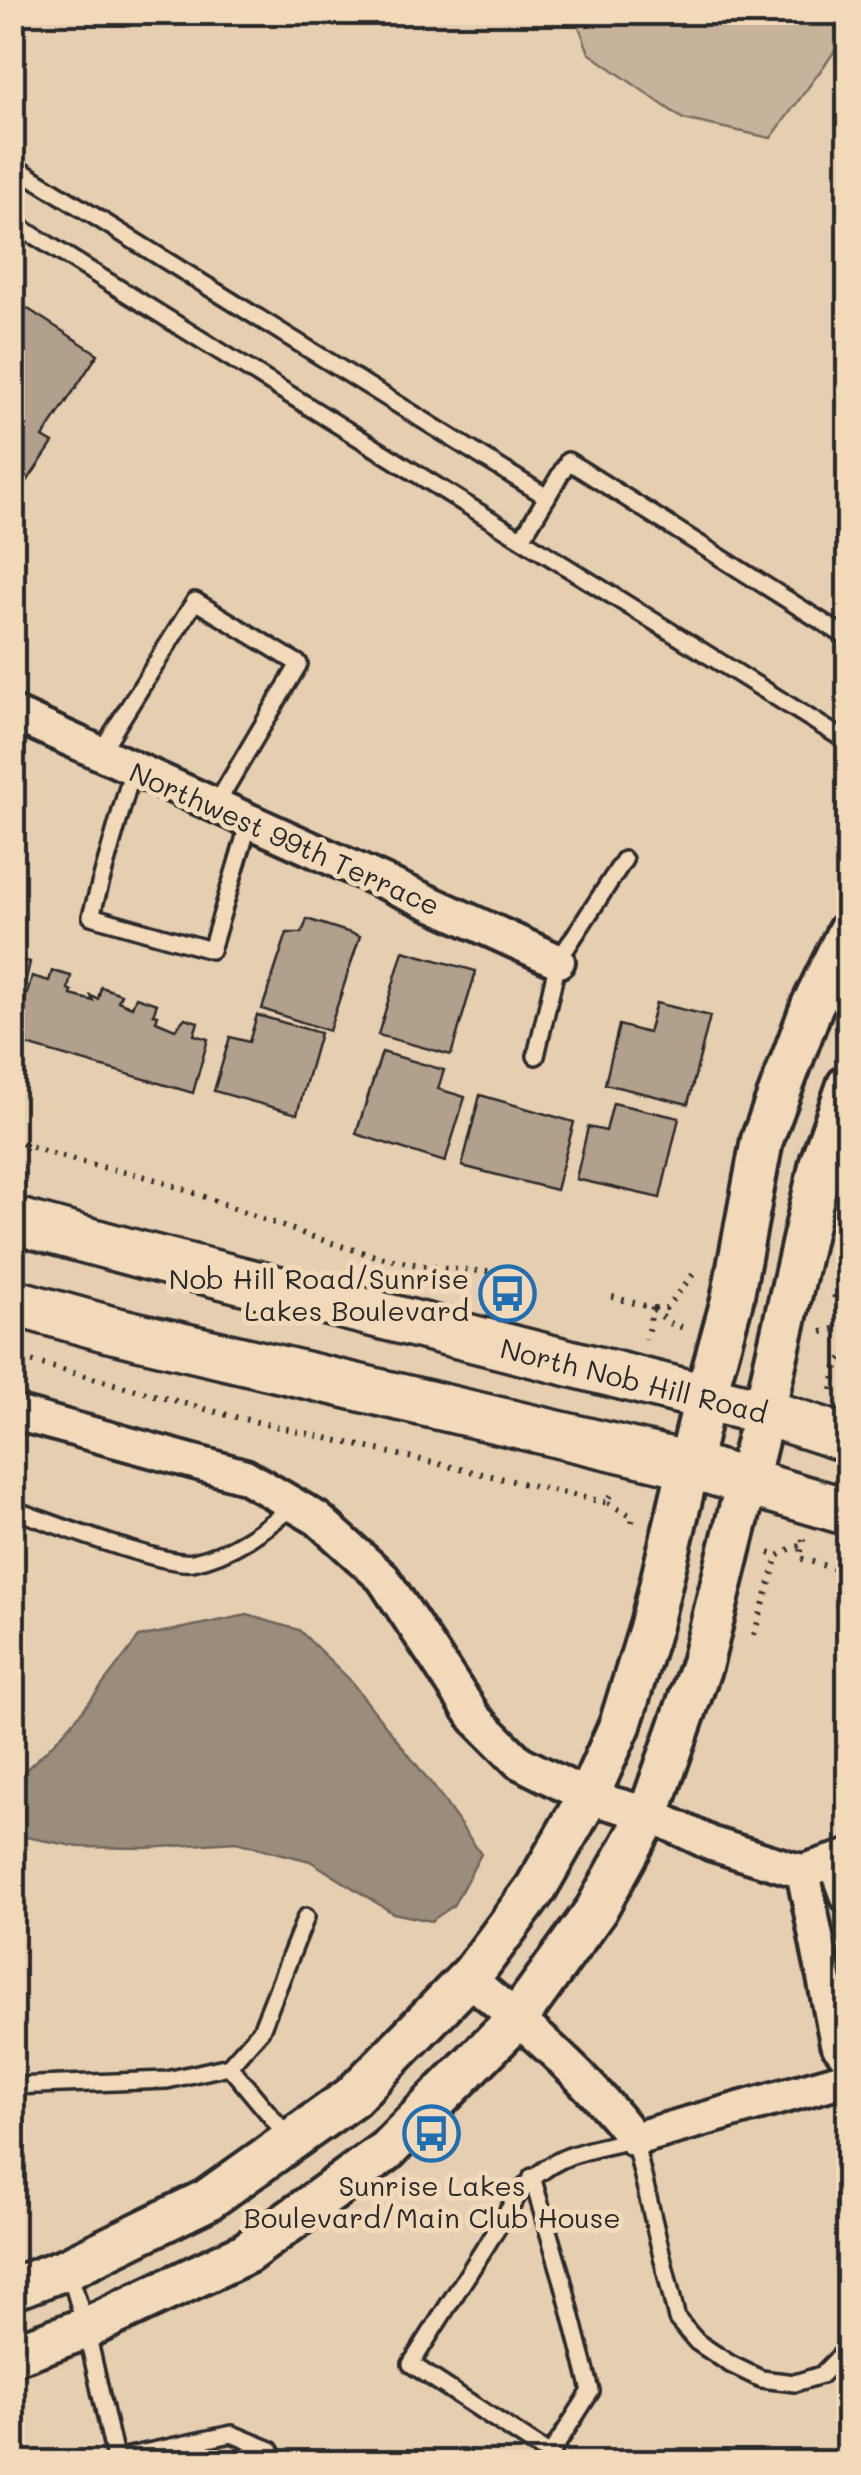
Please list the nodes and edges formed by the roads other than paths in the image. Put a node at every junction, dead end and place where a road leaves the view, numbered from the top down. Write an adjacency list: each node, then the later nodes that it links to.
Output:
1 (12, 165): 3 (lane)
2 (12, 222): 4 (lane)
3 (547, 497): 4 (lane); 5 (lane)
4 (522, 538): 7 (lane)
5 (848, 638)
6 (12, 713): 8 (street, Northwest 99th Terrace)
7 (848, 742)
8 (100, 753): 9 (street, Northwest 99th Terrace); 10 (lane)
9 (133, 769): 10 (street, Northwest 99th Terrace); 11 (lane)
10 (215, 807): 11 (street, Northwest 99th Terrace)
11 (249, 823): 14 (street, Northwest 99th Terrace)
12 (624, 860): 14 (lane)
13 (848, 932): 19 (street)
14 (558, 961): 15 (lane)
15 (536, 1056)
16 (848, 1085): 21 (street)
17 (12, 1220): 19 (main road, North Nob Hill Road)
18 (12, 1302): 23 (main road)
19 (705, 1398): 21 (main road, North Nob Hill Road); 23 (street)
20 (12, 1412): 25 (street)
21 (764, 1412): 22 (main road, North Nob Hill Road); 24 (street)
22 (848, 1439)
23 (689, 1464): 24 (main road); 28 (street)
24 (748, 1480): 27 (main road); 29 (street)
25 (294, 1505): 26 (lane); 28 (street)
26 (12, 1510)
27 (848, 1512)
28 (588, 1797): 29 (street); 34 (street)
29 (650, 1814): 31 (street); 35 (street)
30 (842, 1859): 31 (street); 32 (street)
31 (803, 1872): 36 (street)
32 (848, 1897)
33 (306, 1917): 37 (lane)
34 (468, 1978): 35 (street); 41 (street)
35 (518, 2019): 40 (street); 45 (street)
36 (848, 2056)
37 (229, 2066): 39 (lane); 41 (lane)
38 (848, 2078): 40 (street)
39 (12, 2086)
40 (634, 2139): 42 (lane); 46 (lane)
41 (291, 2140): 43 (street)
42 (532, 2178): 42 (lane)
43 (68, 2268): 44 (street); 45 (lane)
44 (12, 2289)
45 (86, 2328): 47 (street); 48 (lane)
46 (848, 2348)
47 (12, 2354)
48 (116, 2461): 49 (lane)
49 (277, 2462)

